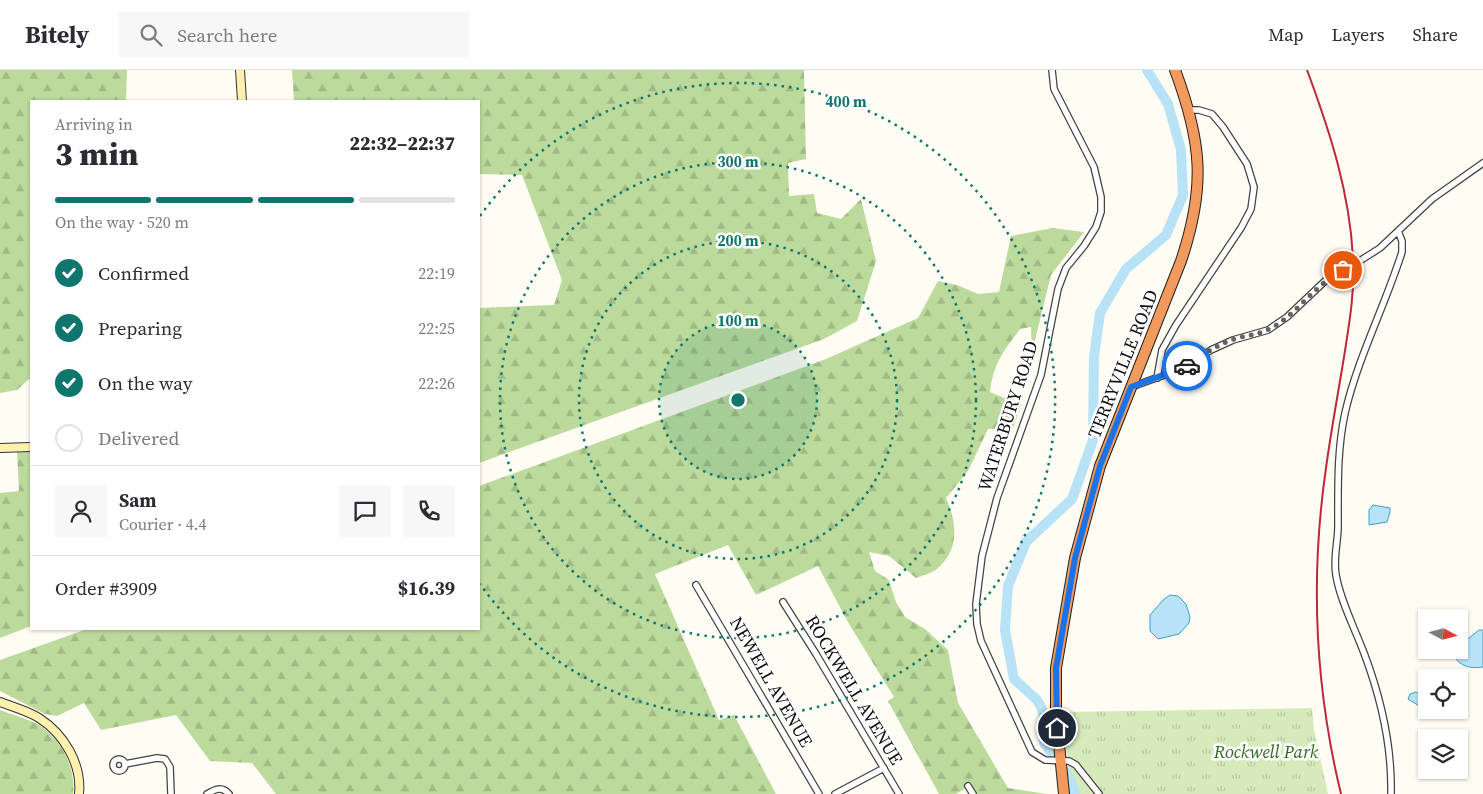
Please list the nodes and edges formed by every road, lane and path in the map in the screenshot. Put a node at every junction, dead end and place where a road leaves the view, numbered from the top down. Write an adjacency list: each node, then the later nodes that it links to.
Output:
1 (240, 70): 4 (main road)
2 (1052, 70): 17 (street, WATERBURY ROAD)
3 (1175, 70): 5 (highway, TERRYVILLE ROAD)
4 (242, 100)
5 (1189, 110): 10 (street); 11 (highway, TERRYVILLE ROAD)
6 (1483, 163): 7 (street)
7 (1398, 231): 8 (street); 31 (street)
8 (1358, 262)
9 (1343, 270): 10 (street)
10 (1157, 378): 11 (street)
11 (1131, 387): 17 (highway, TERRYVILLE ROAD)
12 (30, 447): 13 (main road)
13 (0, 448)
14 (696, 585): 25 (street, NEWELL AVENUE)
15 (783, 602): 19 (street, ROCKWELL AVENUE)
16 (0, 702): 21 (main road)
17 (1061, 759): 29 (highway, TERRYVILLE ROAD); 30 (street)
18 (125, 764): 22 (street)
19 (884, 768): 26 (street); 27 (street, ROCKWELL AVENUE)
20 (968, 786): 28 (street)
21 (79, 794)
22 (172, 794)
23 (207, 794): 24 (street)
24 (229, 794)
25 (819, 794)
26 (835, 794)
27 (899, 794)
28 (973, 794)
29 (1064, 794)
30 (1099, 794)
31 (1390, 794)

